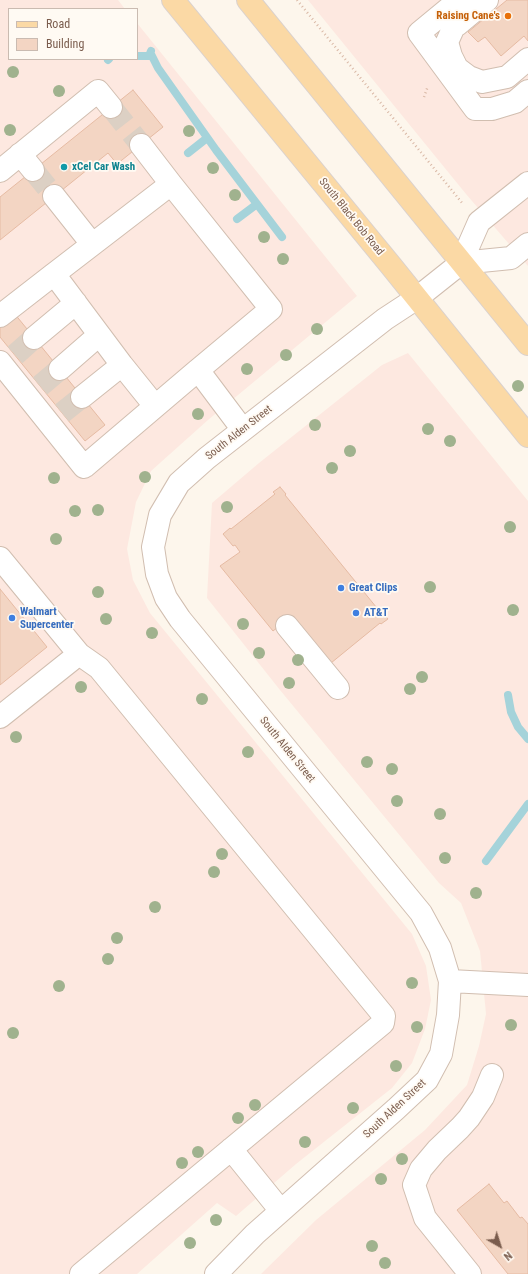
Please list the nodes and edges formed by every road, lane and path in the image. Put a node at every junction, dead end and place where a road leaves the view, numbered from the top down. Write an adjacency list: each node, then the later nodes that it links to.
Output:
1 (173, 0): 21 (main road, South Black Bob Road)
2 (248, 0): 19 (main road)
3 (297, 0): 16 (path)
4 (459, 0): 9 (street)
5 (466, 0): 7 (street)
6 (487, 0): 7 (street)
7 (452, 28): 8 (street)
8 (528, 59)
9 (528, 92)
10 (104, 99): 12 (street)
11 (141, 145): 14 (street)
12 (0, 171)
13 (528, 183): 19 (street)
14 (171, 184): 17 (street); 30 (street)
15 (54, 196): 17 (street)
16 (464, 205)
17 (92, 244): 20 (street)
18 (528, 244): 19 (street)
19 (461, 263): 21 (street, South Alden Street); 26 (main road)
20 (54, 274): 22 (street); 23 (street)
21 (417, 298): 33 (street, South Alden Street); 34 (main road, South Black Bob Road)
22 (76, 303): 24 (street); 25 (street)
23 (0, 316)
24 (99, 335): 28 (street); 29 (street)
25 (34, 338)
26 (528, 344)
27 (6, 361): 32 (street)
28 (122, 365): 31 (street); 32 (street)
29 (60, 370)
30 (198, 370): 32 (street); 33 (street)
31 (82, 397)
32 (155, 406)
33 (243, 430): 40 (street, South Alden Street)
34 (528, 436)
35 (0, 558): 37 (street)
36 (287, 626): 38 (street)
37 (79, 654): 39 (street); 43 (street)
38 (338, 688)
39 (0, 717)
40 (450, 981): 41 (street); 44 (street, South Alden Street)
41 (528, 985)
42 (492, 1075): 47 (street)
43 (231, 1148): 44 (street); 45 (street)
44 (281, 1211): 46 (street, South Alden Street)
45 (81, 1274)
46 (216, 1274)
47 (470, 1274)

